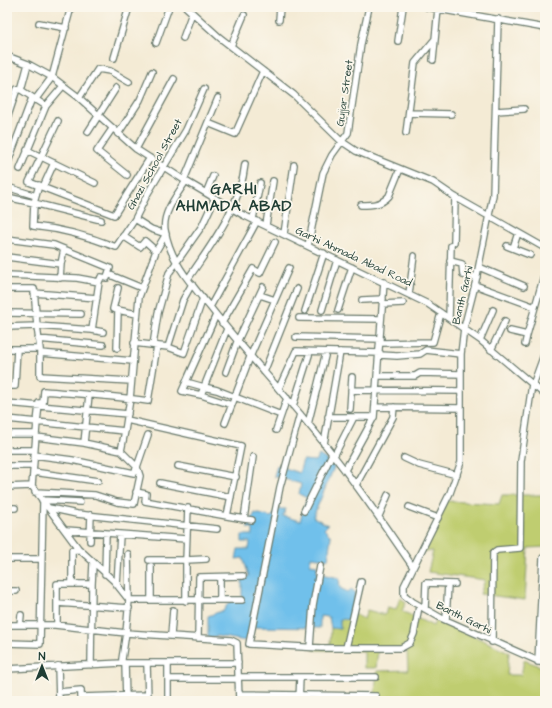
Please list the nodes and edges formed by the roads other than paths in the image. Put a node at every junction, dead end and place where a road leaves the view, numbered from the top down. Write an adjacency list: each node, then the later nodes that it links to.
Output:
1 (71, 7): 15 (street)
2 (129, 7): 23 (street)
3 (169, 7): 20 (street)
4 (186, 7): 10 (street)
5 (280, 7): 13 (street)
6 (369, 7): 51 (street, Gujjar Street)
7 (403, 7): 19 (street)
8 (427, 7): 9 (street)
9 (438, 9): 12 (street); 18 (street)
10 (192, 13): 17 (street); 21 (street)
11 (244, 15): 21 (street)
12 (498, 19): 16 (street); 40 (street, Banth Garhi)
13 (279, 20)
14 (38, 23): 15 (street)
15 (66, 28): 28 (street)
16 (545, 28)
17 (183, 38)
18 (435, 39): 24 (street); 41 (street)
19 (398, 41)
20 (156, 43)
21 (231, 46): 26 (street)
22 (7, 56): 25 (street, Garhi Ahmada Abad Road)
23 (114, 58)
24 (433, 60)
25 (28, 64): 28 (street, Garhi Ahmada Abad Road); 34 (street)
26 (263, 71): 46 (street); 51 (street)
27 (152, 72): 50 (street)
28 (52, 77): 31 (street, Garhi Ahmada Abad Road); 37 (street)
29 (174, 79): 52 (street)
30 (129, 82): 35 (street)
31 (63, 86): 35 (street, Garhi Ahmada Abad Road); 38 (street)
32 (116, 88): 43 (street)
33 (204, 89): 60 (street, Ghazi School Street)
34 (21, 90): 37 (street); 44 (street)
35 (79, 98): 43 (street, Garhi Ahmada Abad Road)
36 (218, 98): 46 (street)
37 (34, 99): 38 (street); 56 (street)
38 (46, 106): 53 (street)
39 (524, 109): 40 (street)
40 (496, 111): 79 (street, Banth Garhi)
41 (409, 113): 42 (street); 49 (street)
42 (451, 114)
43 (99, 117): 47 (street, Garhi Ahmada Abad Road); 48 (street)
44 (7, 119)
45 (58, 121): 54 (street)
46 (208, 123): 65 (street)
47 (112, 129): 50 (street, Garhi Ahmada Abad Road); 63 (street)
48 (88, 132)
49 (406, 133)
50 (118, 134): 52 (street, Garhi Ahmada Abad Road)
51 (342, 141): 62 (street); 90 (street, Gujjar Street)
52 (136, 149): 55 (street, Garhi Ahmada Abad Road)
53 (27, 150): 54 (street); 61 (street)
54 (41, 157): 57 (street); 69 (street)
55 (150, 158): 60 (street, Garhi Ahmada Abad Road); 69 (street)
56 (8, 162)
57 (54, 163): 67 (street); 69 (street)
58 (245, 164): 78 (street)
59 (294, 166): 86 (street)
60 (164, 168): 65 (street, Garhi Ahmada Abad Road); 80 (street, Ghazi School Street)
61 (20, 169)
62 (400, 169): 74 (street); 77 (street)
63 (128, 174)
64 (213, 176): 71 (street)
65 (185, 181): 71 (street, Garhi Ahmada Abad Road); 85 (street)
66 (273, 181): 83 (street)
67 (95, 183)
68 (260, 183): 82 (street)
69 (41, 186): 72 (street)
70 (7, 187): 72 (street)
71 (206, 193): 75 (street, Garhi Ahmada Abad Road)
72 (36, 196): 76 (street)
73 (7, 197): 76 (street)
74 (455, 197): 79 (street); 101 (street)
75 (215, 198): 78 (street, Garhi Ahmada Abad Road); 102 (street)
76 (34, 202): 81 (street); 87 (street, Ghazi School Street)
77 (360, 205)
78 (232, 208): 82 (street, Garhi Ahmada Abad Road); 113 (street)
79 (489, 216): 84 (street); 105 (street, Banth Garhi)
80 (135, 219): 85 (street); 87 (street, Ghazi School Street)
81 (101, 220)
82 (255, 220): 83 (street, Garhi Ahmada Abad Road); 131 (street)
83 (266, 226): 86 (street, Garhi Ahmada Abad Road)
84 (518, 233): 92 (street); 93 (street)
85 (166, 234): 95 (street); 102 (street)
86 (284, 234): 90 (street, Garhi Ahmada Abad Road)
87 (123, 236): 95 (street)
88 (7, 239): 94 (street)
89 (274, 242): 148 (street)
90 (308, 246): 96 (street, Garhi Ahmada Abad Road)
91 (507, 246): 92 (street)
92 (513, 248): 97 (street)
93 (545, 248)
94 (64, 249): 103 (street); 108 (street)
95 (156, 251): 119 (street)
96 (324, 253): 100 (street, Garhi Ahmada Abad Road); 136 (street)
97 (530, 255)
98 (414, 256): 123 (street)
99 (7, 257): 103 (street)
100 (337, 260): 104 (street, Garhi Ahmada Abad Road); 133 (street)
101 (450, 261): 110 (street); 145 (street)
102 (177, 263): 113 (street); 165 (street)
103 (61, 264): 111 (street)
104 (352, 267): 114 (street, Garhi Ahmada Abad Road); 134 (street)
105 (478, 267): 110 (street, Banth Garhi); 116 (street)
106 (289, 268): 127 (street)
107 (545, 272): 132 (street)
108 (108, 274): 112 (street); 119 (street)
109 (7, 275): 111 (street)
110 (477, 276): 115 (street, Banth Garhi)
111 (60, 278): 112 (street)
112 (99, 282): 125 (street)
113 (190, 282): 126 (street); 166 (street)
114 (384, 282): 123 (street, Garhi Ahmada Abad Road); 129 (street)
115 (475, 285): 132 (street); 151 (street, Banth Garhi)
116 (524, 286)
117 (263, 287): 124 (street)
118 (118, 288): 138 (street)
119 (142, 288): 142 (street)
120 (7, 289): 122 (street)
121 (297, 289): 181 (street)
122 (34, 293): 125 (street); 137 (street)
123 (409, 294): 139 (street, Garhi Ahmada Abad Road)
124 (260, 295): 127 (street); 161 (street)
125 (97, 298): 153 (street)
126 (203, 298): 131 (street); 166 (street)
127 (275, 300): 178 (street)
128 (362, 300): 129 (street)
129 (383, 302): 130 (street); 146 (street)
130 (404, 303)
131 (210, 307): 143 (street)
132 (535, 307): 156 (street)
133 (322, 310)
134 (338, 310)
135 (493, 310): 159 (street)
136 (306, 311)
137 (35, 312): 140 (street); 141 (street); 149 (street)
138 (118, 312): 142 (street); 167 (street)
139 (441, 312): 145 (street, Garhi Ahmada Abad Road); 160 (street)
140 (7, 313)
141 (82, 314)
142 (137, 314): 162 (street)
143 (216, 315): 148 (street); 186 (street)
144 (298, 318): 146 (street)
145 (449, 318): 151 (street, Garhi Ahmada Abad Road)
146 (381, 319): 160 (street)
147 (505, 321): 170 (street)
148 (222, 323): 152 (street)
149 (37, 326): 150 (street); 153 (street); 158 (street)
150 (7, 327)
151 (464, 328): 159 (street, Garhi Ahmada Abad Road); 177 (street, Banth Garhi)
152 (227, 329): 161 (street); 189 (street)
153 (92, 330): 155 (street)
154 (510, 331): 156 (street)
155 (102, 332)
156 (527, 335): 163 (street)
157 (296, 337): 160 (street)
158 (38, 339): 164 (street); 171 (street)
159 (480, 340): 170 (street, Garhi Ahmada Abad Road)
160 (381, 341): 176 (street)
161 (237, 342): 178 (street); 180 (street)
162 (134, 343): 165 (street); 179 (street)
163 (525, 344)
164 (103, 345)
165 (155, 345): 166 (street); 199 (street)
166 (168, 347)
167 (117, 348)
168 (7, 349): 169 (street)
169 (17, 349): 171 (street); 188 (street)
170 (491, 350): 187 (street, Garhi Ahmada Abad Road)
171 (40, 351): 179 (street); 185 (street)
172 (310, 352): 173 (street); 190 (street); 203 (street)
173 (326, 352): 174 (street); 218 (street)
174 (340, 352): 176 (street); 212 (street)
175 (545, 352): 187 (street)
176 (380, 354): 177 (street); 183 (street)
177 (461, 354): 182 (street, Banth Garhi)
178 (250, 357): 181 (street); 197 (street)
179 (133, 361): 185 (street)
180 (226, 372)
181 (264, 372): 190 (street)
182 (461, 374): 183 (street); 193 (street, Banth Garhi)
183 (378, 376): 192 (street)
184 (352, 377): 191 (street)
185 (131, 382): 199 (street)
186 (186, 382): 189 (street); 195 (street)
187 (532, 385): 196 (street, Garhi Ahmada Abad Road); 316 (street)
188 (7, 386)
189 (204, 387): 195 (street); 197 (street)
190 (279, 388): 198 (street)
191 (351, 390): 192 (street); 206 (street)
192 (376, 391): 193 (street); 204 (street)
193 (461, 391): 207 (street, Banth Garhi)
194 (90, 395): 199 (street); 201 (street); 208 (street)
195 (201, 395): 202 (street)
196 (545, 395)
197 (235, 397): 202 (street); 210 (street)
198 (287, 398): 203 (street); 210 (street)
199 (130, 399): 211 (street)
200 (7, 403): 201 (street)
201 (38, 405): 208 (street); 216 (street)
202 (232, 405): 217 (street)
203 (293, 406): 209 (street)
204 (375, 407): 205 (street); 214 (street)
205 (394, 407): 207 (street); 242 (street)
206 (350, 408)
207 (461, 408): 238 (street, Banth Garhi)
208 (88, 410): 211 (street); 219 (street)
209 (300, 414): 218 (street); 319 (street)
210 (281, 415): 220 (street)
211 (128, 417): 221 (street); 239 (street)
212 (328, 417): 213 (street); 226 (street)
213 (354, 417): 214 (street); 230 (street)
214 (374, 417): 237 (street)
215 (7, 419): 216 (street)
216 (38, 422): 219 (street); 223 (street)
217 (225, 423)
218 (308, 424): 226 (street)
219 (87, 427): 221 (street); 225 (street)
220 (276, 430)
221 (125, 431): 228 (street)
222 (7, 434): 223 (street)
223 (36, 435): 225 (street); 229 (street)
224 (148, 435): 234 (street)
225 (84, 443): 228 (street)
226 (324, 444): 230 (street)
227 (7, 450): 229 (street)
228 (121, 451): 234 (street)
229 (34, 453): 234 (street); 236 (street)
230 (333, 455): 237 (street); 256 (street)
231 (253, 457): 261 (street)
232 (404, 458): 238 (street)
233 (7, 466): 236 (street)
234 (137, 466): 246 (street)
235 (178, 466): 239 (street)
236 (33, 469): 240 (street); 244 (street)
237 (345, 470): 242 (street)
238 (457, 475): 260 (street, Banth Garhi)
239 (236, 477): 248 (street)
240 (98, 481)
241 (160, 483): 248 (street)
242 (356, 485): 259 (street)
243 (7, 486): 244 (street)
244 (32, 486): 245 (street)
245 (35, 492): 246 (street); 249 (street)
246 (136, 492): 255 (street)
247 (388, 495): 259 (street)
248 (231, 497): 258 (street)
249 (43, 501): 250 (street); 254 (street); 275 (street)
250 (80, 502)
251 (409, 507): 260 (street)
252 (7, 508): 253 (street)
253 (15, 508)
254 (49, 508): 257 (street); 264 (street)
255 (188, 508): 258 (street); 263 (street)
256 (304, 511)
257 (91, 515): 263 (street); 266 (street)
258 (227, 516): 261 (street)
259 (379, 516): 282 (street)
260 (438, 518): 282 (street, Banth Garhi)
261 (244, 519): 262 (street)
262 (252, 520)
263 (187, 526): 265 (street); 269 (street)
264 (66, 530): 266 (street); 271 (street)
265 (217, 530)
266 (90, 533): 267 (street); 270 (street)
267 (106, 534): 268 (street); 283 (street)
268 (120, 535): 269 (street); 291 (street)
269 (186, 539): 278 (street)
270 (90, 541)
271 (80, 550): 279 (street); 287 (street)
272 (128, 554): 294 (street)
273 (543, 558): 322 (street)
274 (7, 559): 275 (street)
275 (41, 559): 310 (street)
276 (206, 559): 278 (street)
277 (150, 560): 278 (street)
278 (186, 560): 298 (street)
279 (93, 563): 283 (street); 288 (street)
280 (151, 566): 295 (street)
281 (320, 566): 320 (street)
282 (414, 566): 302 (street, Banth Garhi)
283 (105, 574): 291 (street)
284 (243, 576): 285 (street)
285 (220, 577): 296 (street); 299 (street)
286 (361, 582): 321 (street)
287 (72, 584): 288 (street); 300 (street)
288 (92, 584): 301 (street)
289 (448, 584): 290 (street); 304 (street); 307 (street)
290 (455, 584)
291 (117, 585): 294 (street)
292 (7, 592): 293 (street)
293 (16, 592)
294 (129, 600): 295 (street); 303 (street)
295 (151, 600): 298 (street)
296 (220, 600): 297 (street); 299 (street)
297 (242, 600)
298 (186, 601): 299 (street)
299 (199, 601): 315 (street)
300 (57, 603): 301 (street); 311 (street)
301 (92, 606): 303 (street); 312 (street)
302 (419, 606): 304 (street, Banth Garhi); 321 (street)
303 (129, 608): 313 (street)
304 (425, 609): 307 (street, Banth Garhi)
305 (173, 610): 314 (street)
306 (21, 615): 309 (street)
307 (446, 620): 316 (street, Banth Garhi)
308 (7, 625): 309 (street)
309 (20, 625): 310 (street)
310 (41, 625): 311 (street); 317 (street)
311 (57, 625): 312 (street)
312 (92, 629): 313 (street); 328 (street)
313 (126, 633): 314 (street); 323 (street)
314 (170, 635): 315 (street)
315 (198, 638): 318 (street)
316 (492, 642): 322 (street, Banth Garhi)
317 (7, 643)
318 (237, 643): 319 (street); 326 (street)
319 (249, 644): 320 (street)
320 (310, 647): 321 (street)
321 (346, 648)
322 (538, 662): 327 (street, Banth Garhi)
323 (124, 663): 324 (street); 328 (street); 339 (street)
324 (147, 663): 325 (street); 340 (street)
325 (168, 663): 326 (street); 334 (street)
326 (238, 663): 333 (street)
327 (545, 664)
328 (91, 665): 329 (street)
329 (58, 666): 330 (street); 335 (street)
330 (7, 669)
331 (300, 677): 332 (street); 333 (street); 341 (street)
332 (376, 677)
333 (238, 678): 334 (street); 336 (street)
334 (168, 679): 344 (street)
335 (59, 692): 342 (street); 343 (street)
336 (239, 694): 341 (street); 345 (street)
337 (376, 696): 341 (street)
338 (109, 698): 339 (street); 342 (street)
339 (125, 698): 340 (street)
340 (148, 698)
341 (299, 698)
342 (89, 699)
343 (59, 701)
344 (168, 701)
345 (239, 701)

